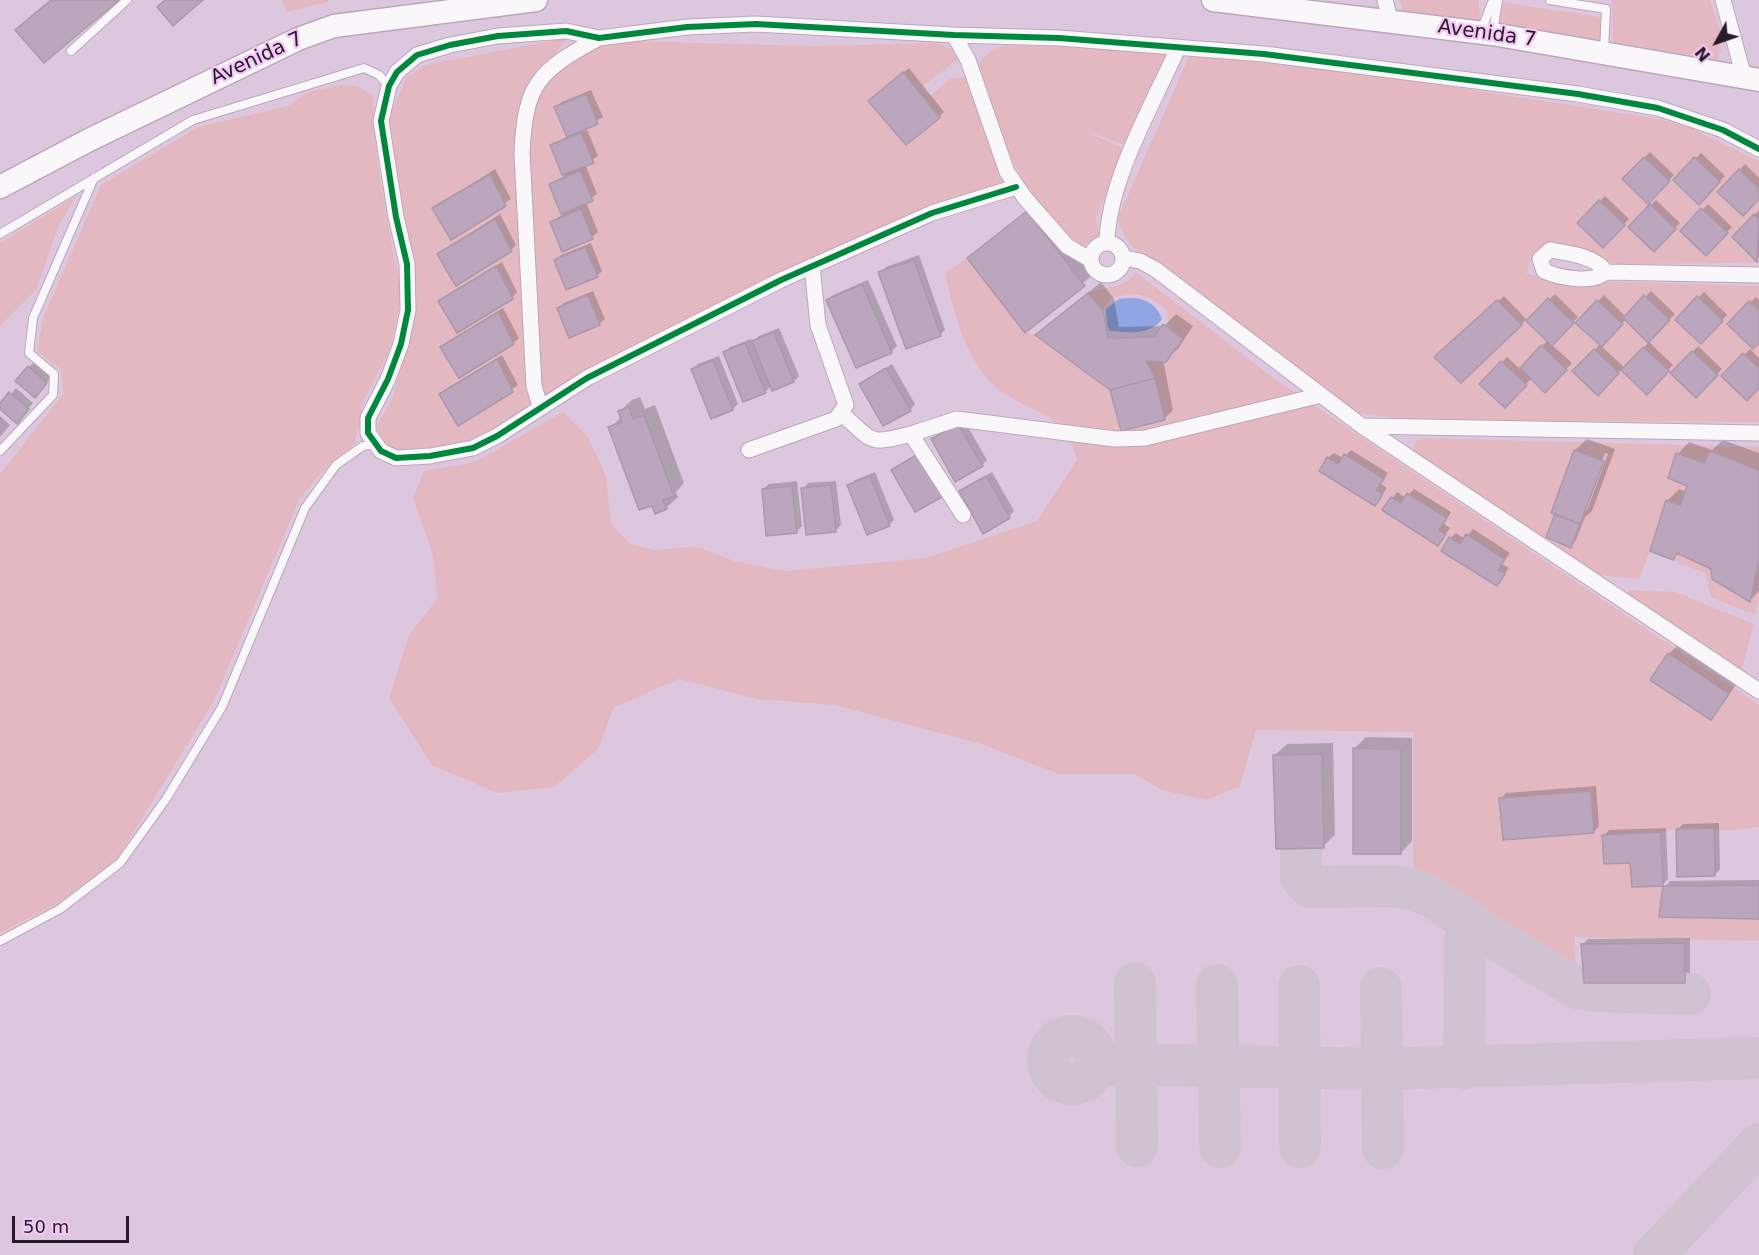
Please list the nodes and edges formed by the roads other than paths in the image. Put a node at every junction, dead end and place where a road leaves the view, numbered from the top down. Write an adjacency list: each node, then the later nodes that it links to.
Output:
1 (127, 0): 13 (lane)
2 (536, 0): 19 (main road, Avenida 7)
3 (1213, 0): 7 (main road, Avenida 7)
4 (1496, 0): 9 (lane)
5 (1551, 0): 14 (lane)
6 (1723, 0): 15 (street)
7 (1238, 1): 8 (main road, Avenida 7)
8 (1387, 10): 9 (main road, Avenida 7)
9 (1486, 33): 14 (main road, Avenida 7)
10 (954, 35): 11 (street); 12 (street); 20 (street)
11 (599, 38): 16 (street); 29 (street)
12 (1178, 48): 17 (street); 22 (street)
13 (71, 51)
14 (1604, 52): 15 (main road, Avenida 7)
15 (1751, 78)
16 (389, 86): 18 (lane); 34 (street)
17 (1759, 149)
18 (94, 178): 21 (lane); 36 (lane)
19 (0, 187)
20 (1016, 187): 24 (street); 25 (street)
21 (0, 234)
22 (1107, 242): 23 (street); 24 (street)
23 (1124, 258): 24 (street); 28 (street)
24 (1091, 260)
25 (812, 266): 29 (street); 30 (street)
26 (1606, 272): 27 (street)
27 (1759, 275)
28 (1321, 395): 31 (street); 33 (street)
29 (540, 406): 34 (street)
30 (842, 414): 33 (street); 35 (street)
31 (1362, 426): 32 (street); 38 (street)
32 (1759, 433)
33 (911, 434): 37 (street)
34 (374, 444): 39 (lane)
35 (749, 450)
36 (0, 451)
37 (963, 515)
38 (1759, 691)
39 (0, 942)

